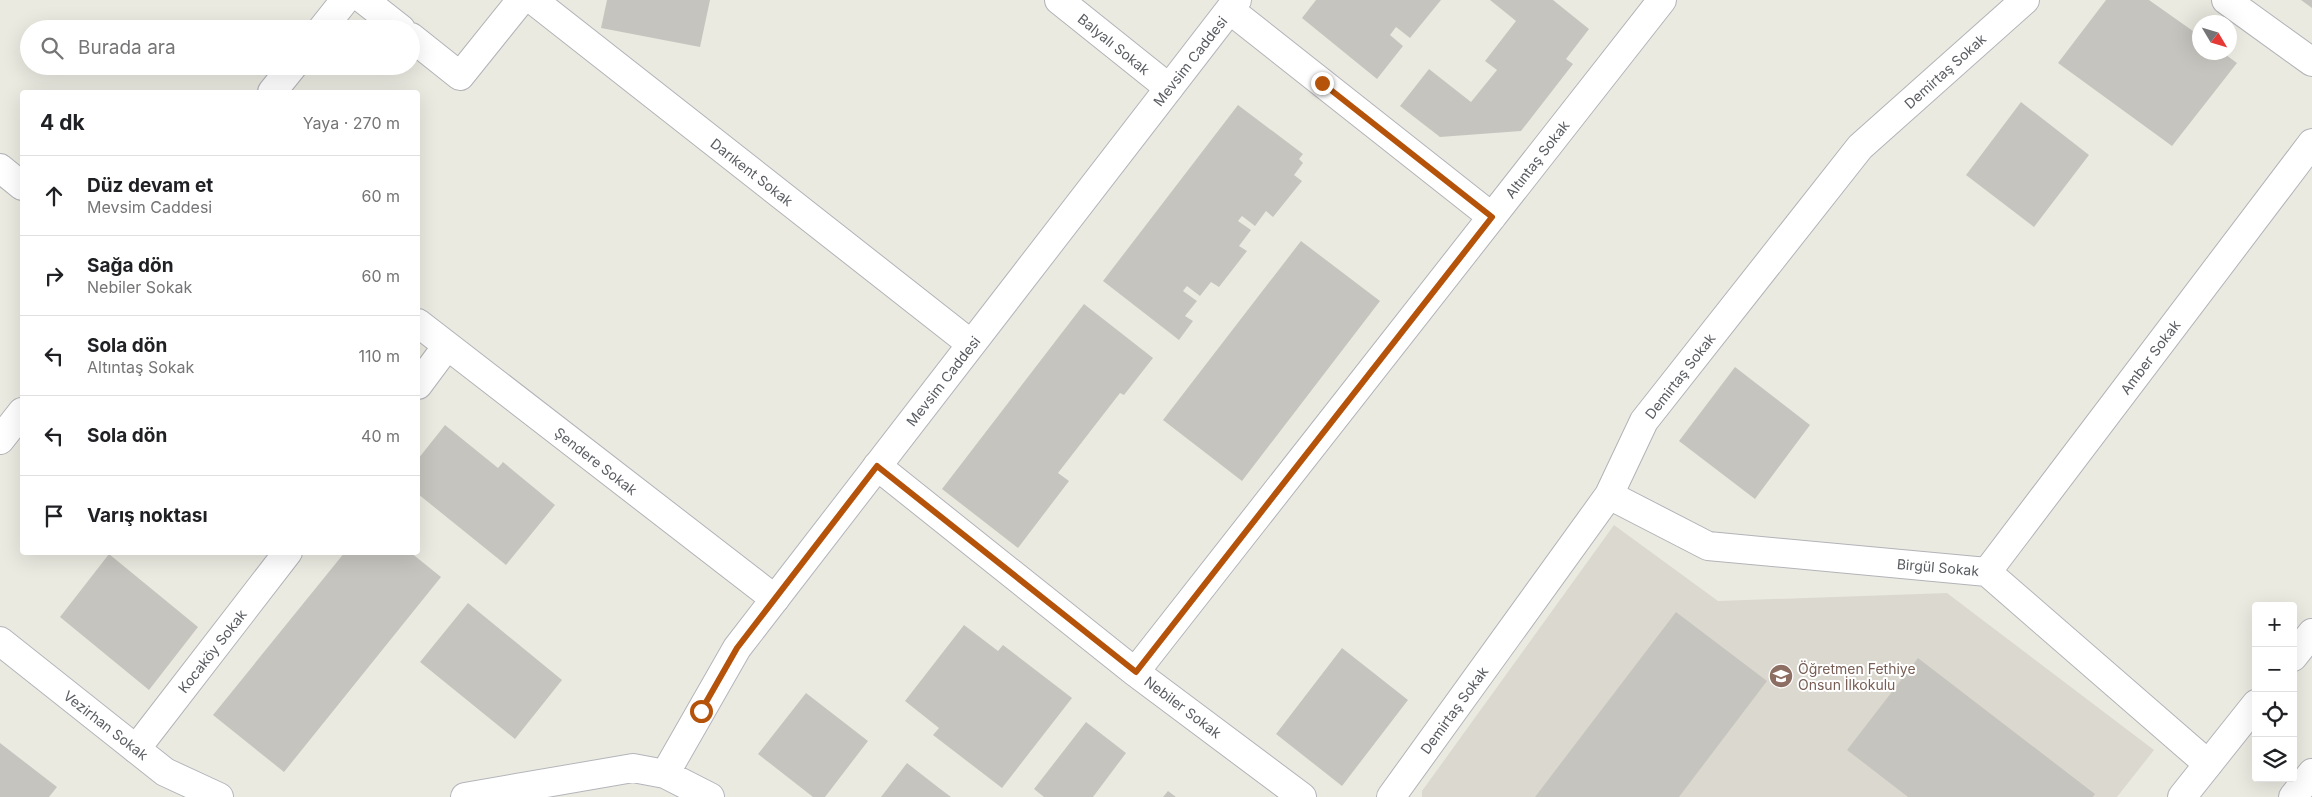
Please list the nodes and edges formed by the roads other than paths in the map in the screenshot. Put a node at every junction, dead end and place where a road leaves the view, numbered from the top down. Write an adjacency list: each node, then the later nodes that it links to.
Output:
1 (345, 0): 10 (street)
2 (364, 0): 11 (street)
3 (522, 0): 12 (street)
4 (533, 0): 22 (street, Darıkent Sokak)
5 (1059, 0): 15 (street, Balyalı Sokak)
6 (1662, 0): 20 (street, Altıntaş Sokak)
7 (2025, 0): 28 (street, Demirtaş Sokak)
8 (2226, 0): 13 (street)
9 (1233, 5): 15 (street, Mevsim Caddesi); 20 (street)
10 (329, 20)
11 (389, 20)
12 (420, 44)
13 (2312, 62)
14 (286, 75): 16 (street)
15 (1169, 88): 22 (street, Mevsim Caddesi)
16 (274, 90)
17 (2312, 143): 30 (street, Amber Sokak)
18 (0, 168): 19 (street)
19 (20, 184)
20 (1492, 217): 35 (street, Altıntaş Sokak)
21 (420, 325): 23 (street, Şendere Sokak)
22 (971, 344): 27 (street, Mevsim Caddesi)
23 (447, 346): 24 (street); 31 (street, Şendere Sokak)
24 (420, 382)
25 (20, 415): 26 (street)
26 (0, 440)
27 (877, 466): 31 (street, Mevsim Caddesi); 35 (street, Nebiler Sokak)
28 (1610, 495): 30 (street, Birgül Sokak); 45 (street, Demirtaş Sokak)
29 (286, 555): 37 (street, Kocaköy Sokak)
30 (1987, 572): 38 (street, Birgül Sokak)
31 (775, 599): 40 (street, Mevsim Caddesi)
32 (2312, 633): 34 (street)
33 (0, 641): 37 (street, Vezirhan Sokak)
34 (2297, 652)
35 (1136, 672): 44 (street, Nebiler Sokak)
36 (2252, 709): 38 (street)
37 (136, 749): 41 (street, Vezirhan Sokak)
38 (2208, 764): 46 (street)
39 (2312, 773): 47 (street)
40 (665, 774): 42 (street); 43 (street)
41 (219, 797)
42 (465, 797)
43 (710, 797)
44 (1302, 797)
45 (1391, 797)
46 (2182, 797)
47 (2293, 797)

